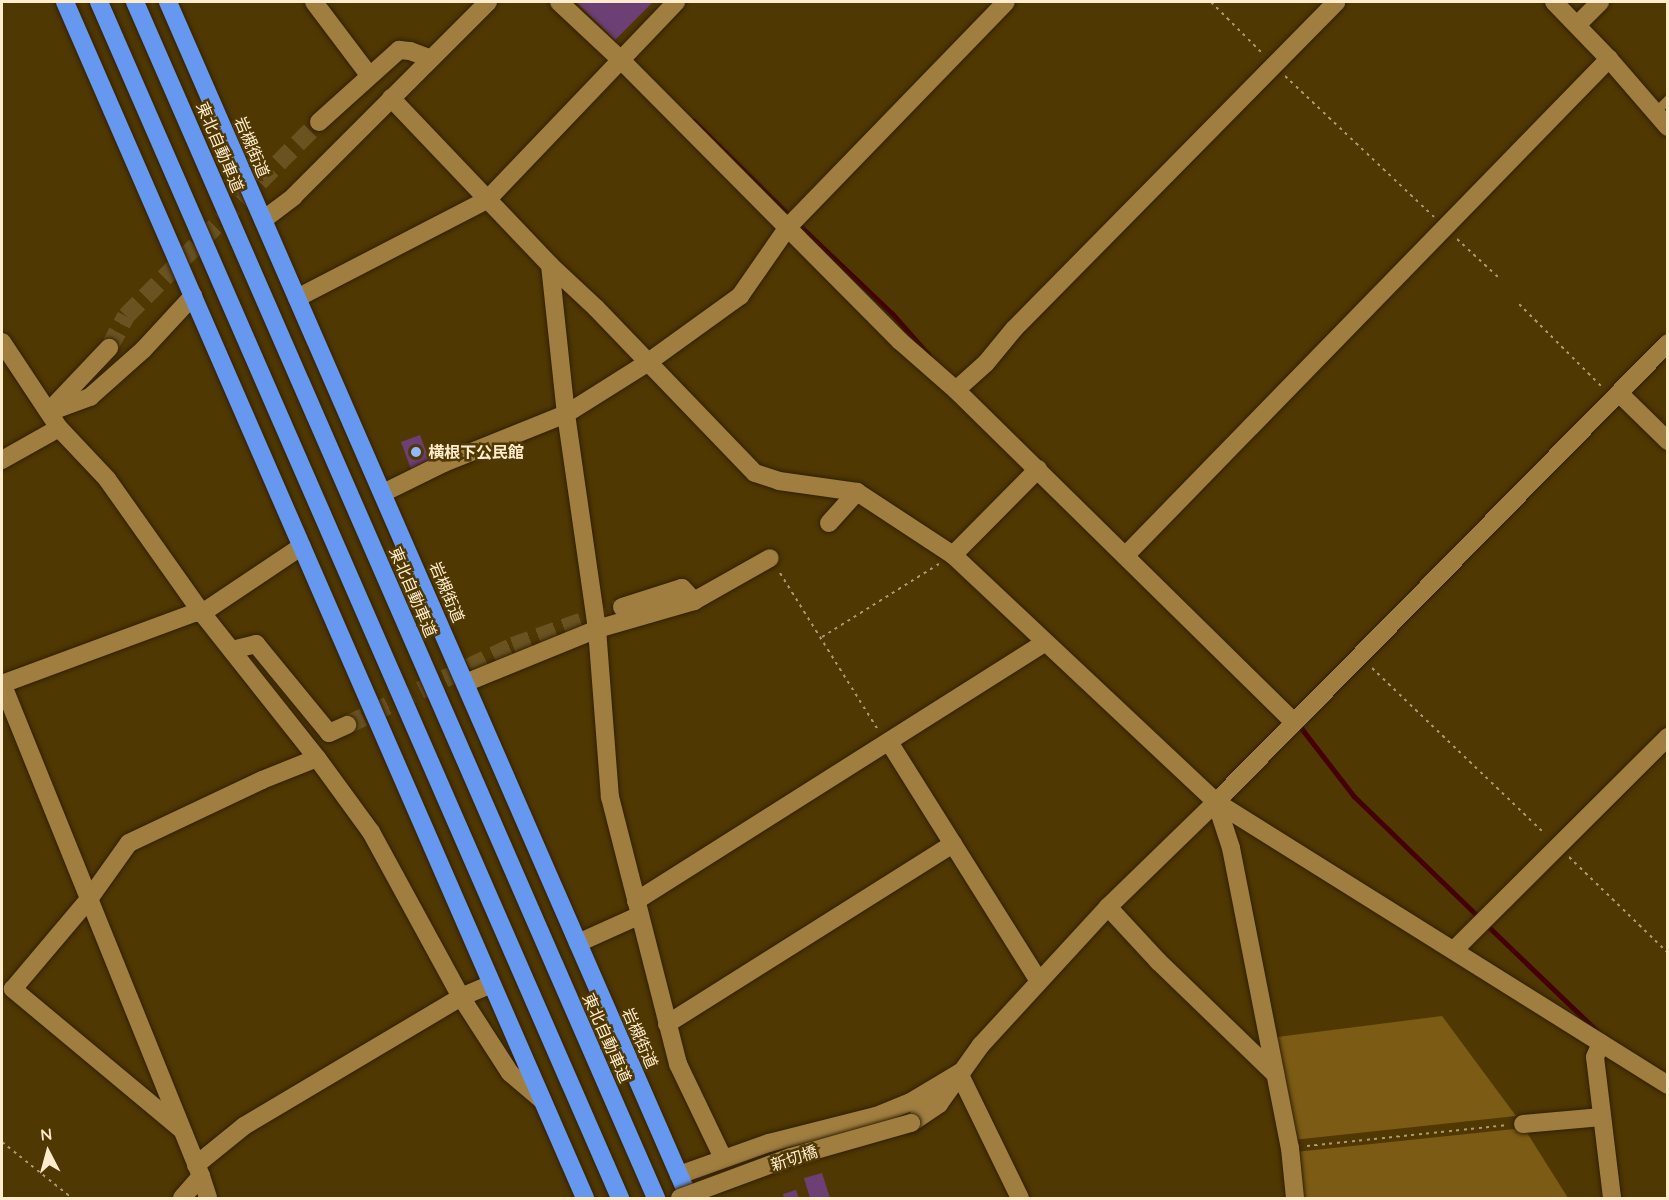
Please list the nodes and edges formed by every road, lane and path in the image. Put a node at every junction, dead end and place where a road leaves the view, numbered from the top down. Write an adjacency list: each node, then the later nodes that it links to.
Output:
1 (65, 2): 30 (highway)
2 (99, 2): 97 (highway)
3 (135, 2): 98 (highway, 東北自動車道)
4 (168, 2): 25 (highway, 岩槻街道)
5 (314, 2): 19 (street)
6 (488, 2): 15 (street)
7 (560, 2): 16 (street)
8 (676, 2): 16 (street)
9 (1006, 2): 26 (street)
10 (1210, 2): 18 (path)
11 (1336, 2): 18 (street)
12 (1554, 2): 14 (street)
13 (1600, 2): 14 (street)
14 (1577, 25): 17 (street)
15 (429, 58): 19 (street); 20 (street)
16 (620, 59): 24 (street); 26 (street)
17 (1610, 59): 21 (street); 27 (street)
18 (1274, 66): 27 (path); 37 (street)
19 (369, 75): 22 (street)
20 (391, 98): 24 (street); 25 (street)
21 (1661, 106): 23 (street)
22 (320, 122)
23 (1668, 127)
24 (487, 200): 28 (street); 31 (street)
25 (263, 220): 31 (highway, 岩槻街道)
26 (788, 227): 36 (street); 37 (street)
27 (1445, 228): 29 (path); 50 (street)
28 (550, 265): 36 (street); 40 (street)
29 (1499, 278)
30 (193, 296): 39 (street); 48 (highway)
31 (297, 298): 46 (highway, 岩槻街道)
32 (1519, 304): 38 (path)
33 (2, 342): 39 (street)
34 (1668, 344): 38 (street)
35 (109, 348): 39 (street)
36 (647, 363): 40 (street); 45 (street)
37 (956, 390): 44 (street)
38 (1616, 396): 42 (street); 59 (street)
39 (49, 412): 41 (street)
40 (566, 414): 46 (street); 55 (street)
41 (58, 428): 43 (street); 54 (street)
42 (1668, 441)
43 (2, 460)
44 (1038, 469): 49 (street); 50 (street)
45 (857, 492): 47 (street); 49 (street)
46 (383, 493): 61 (highway, 岩槻街道)
47 (829, 523)
48 (302, 546): 54 (street); 77 (highway)
49 (953, 555): 56 (path); 57 (street)
50 (1125, 556): 62 (street)
51 (770, 558): 52 (street); 56 (path)
52 (694, 601): 53 (street); 55 (street)
53 (622, 607)
54 (202, 613): 58 (street); 60 (street)
55 (597, 629): 61 (street); 72 (street)
56 (822, 637): 65 (path)
57 (1046, 642): 65 (street); 67 (street)
58 (232, 650): 63 (street); 66 (street)
59 (1359, 656): 62 (street); 69 (path)
60 (2, 683): 70 (street)
61 (465, 683): 73 (highway, 岩槻街道)
62 (1294, 722): 67 (street)
63 (347, 725)
64 (1668, 737): 69 (street)
65 (888, 743): 68 (street); 72 (street)
66 (317, 758): 70 (street); 78 (street)
67 (1216, 802): 71 (street); 74 (street); 82 (street)
68 (953, 843): 76 (street); 79 (street)
69 (1559, 847): 74 (street); 75 (path)
70 (89, 899): 87 (street); 87 (street)
71 (1108, 907): 76 (street); 82 (street)
72 (637, 909): 73 (street); 79 (street)
73 (578, 943): 92 (highway, 岩槻街道)
74 (1454, 950): 80 (street)
75 (1668, 953)
76 (1039, 981): 81 (street)
77 (491, 984): 78 (street); 84 (highway)
78 (461, 997): 84 (street); 91 (street)
79 (667, 1024): 90 (street)
80 (1601, 1043): 83 (street); 85 (street)
81 (959, 1073): 90 (street); 99 (street, 新切橋, bridge); 101 (street)
82 (1275, 1074): 89 (street)
83 (1668, 1085)
84 (542, 1100): 96 (highway)
85 (1602, 1117): 86 (street); 103 (street)
86 (1523, 1124): 89 (path)
87 (181, 1129): 91 (street)
88 (2, 1142): 93 (path)
89 (1290, 1148): 102 (street)
90 (723, 1158): 92 (street)
91 (199, 1171): 94 (street); 95 (street)
92 (679, 1175): 100 (highway, 岩槻街道)
93 (72, 1198)
94 (182, 1198)
95 (207, 1198)
96 (585, 1198)
97 (620, 1198)
98 (656, 1198)
99 (680, 1198)
100 (689, 1198)
101 (1020, 1198)
102 (1295, 1198)
103 (1612, 1198)

